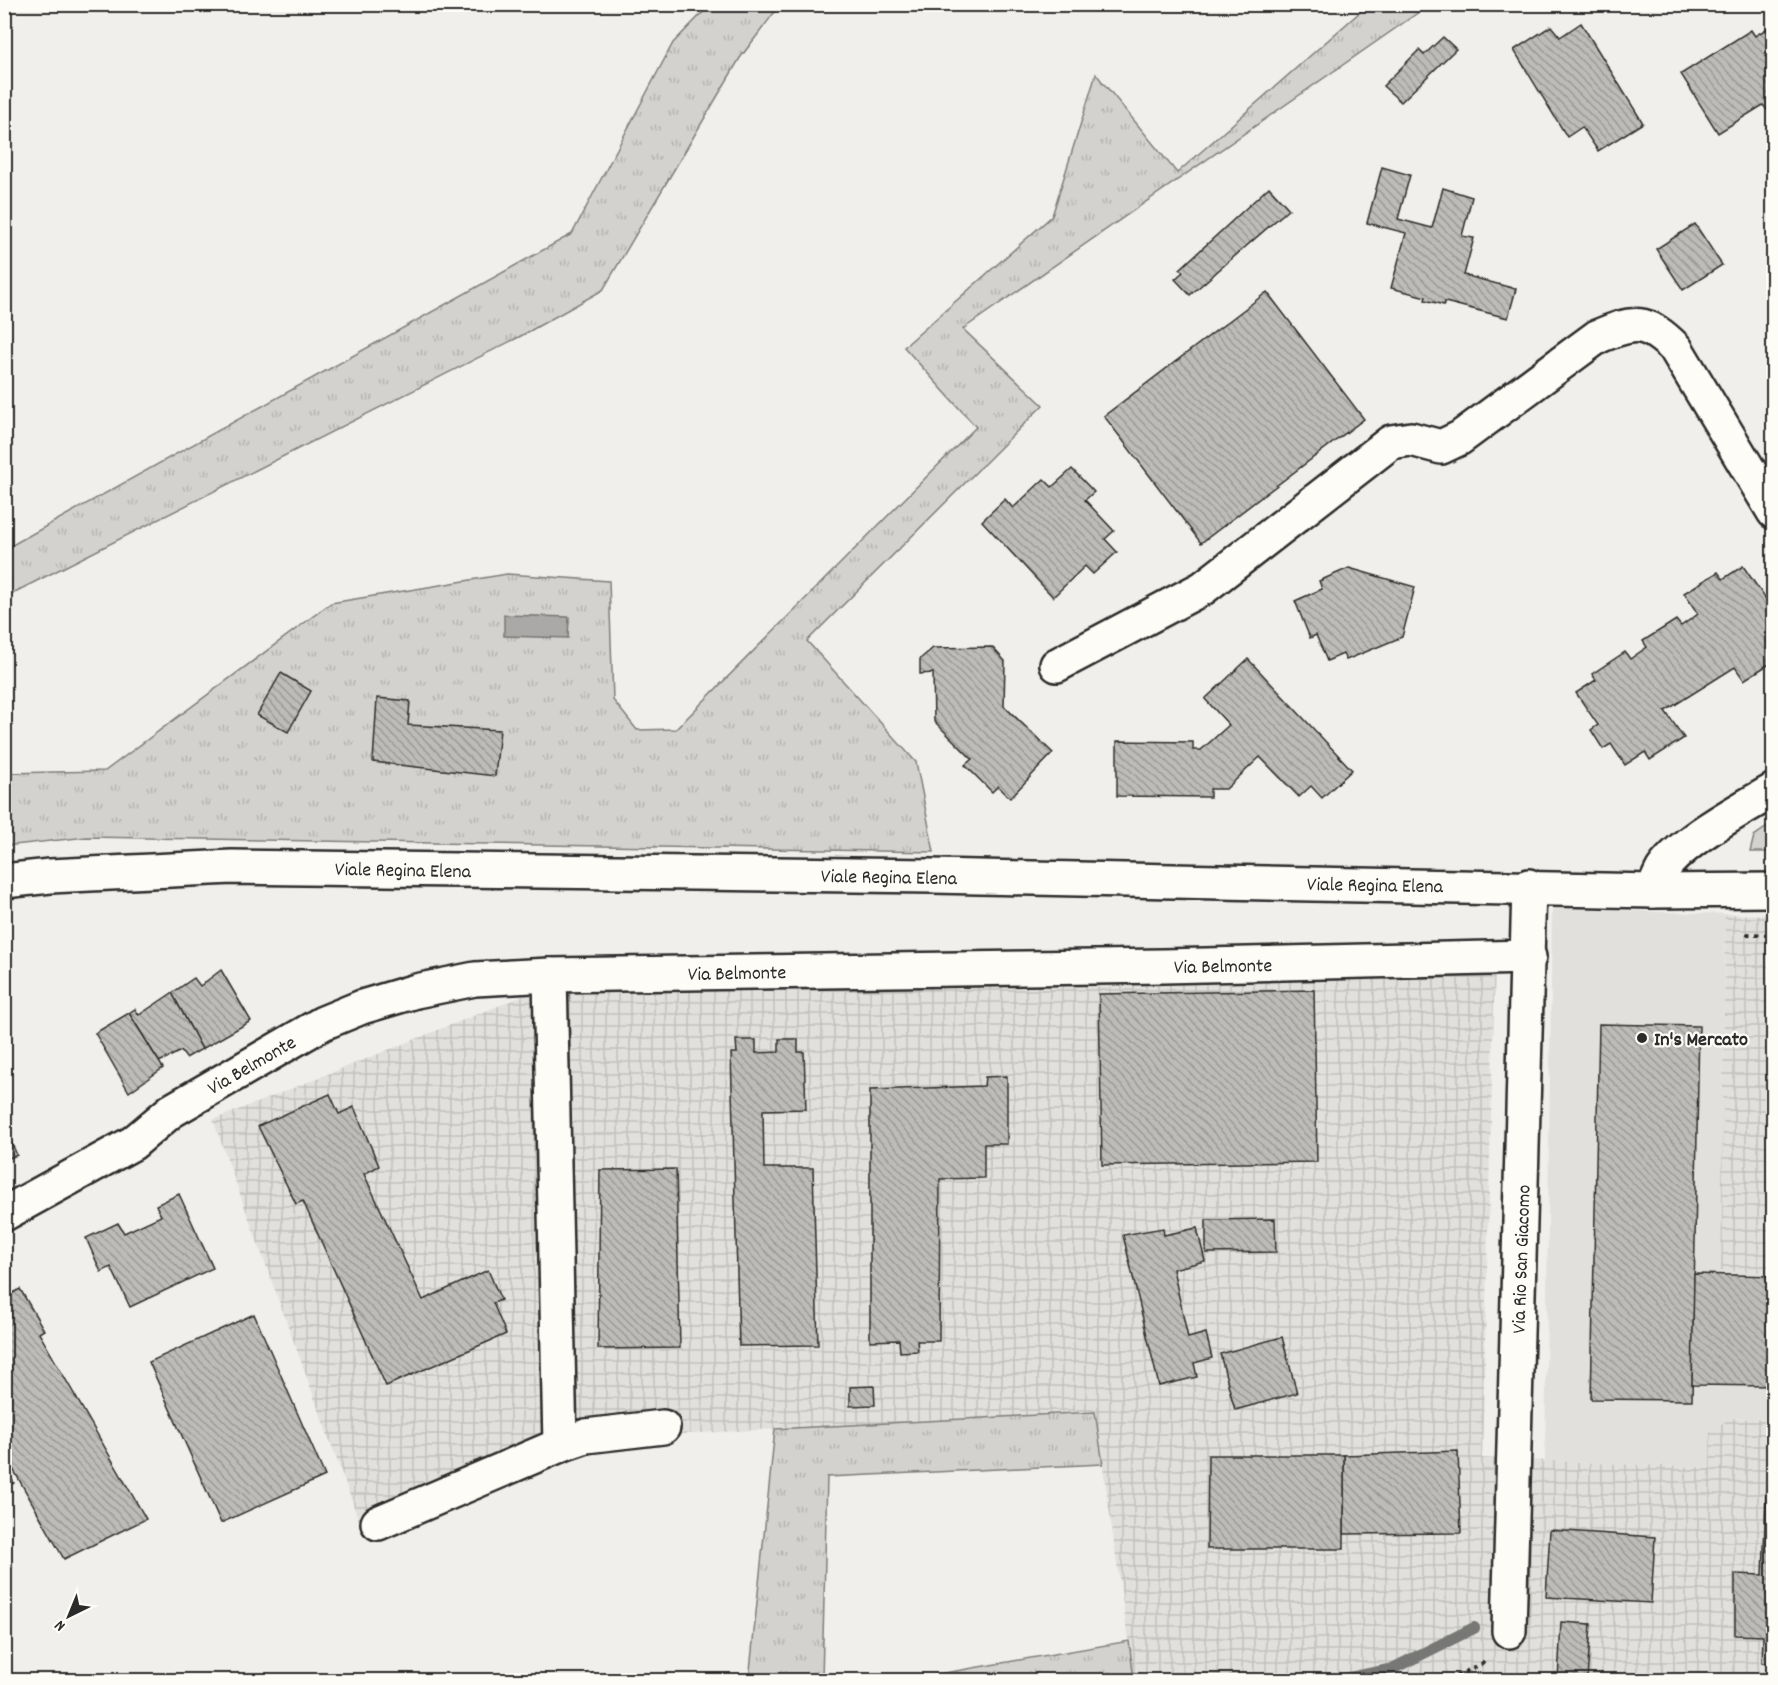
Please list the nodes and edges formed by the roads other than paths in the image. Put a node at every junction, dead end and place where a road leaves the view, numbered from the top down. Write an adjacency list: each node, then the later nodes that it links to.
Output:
1 (1773, 512): 2 (street)
2 (1057, 665)
3 (1773, 790): 7 (street)
4 (4, 881): 5 (street, Viale Regina Elena)
5 (1529, 886): 7 (street, Viale Regina Elena); 8 (street, Via Rio San Giacomo)
6 (1773, 890): 7 (street, Viale Regina Elena)
7 (1653, 891)
8 (1529, 957): 9 (street, Via Belmonte); 14 (street, Via Rio San Giacomo)
9 (550, 975): 10 (street, Via Belmonte); 12 (street)
10 (4, 1214)
11 (663, 1427): 12 (street)
12 (560, 1445): 13 (street)
13 (378, 1523)
14 (1509, 1631)

